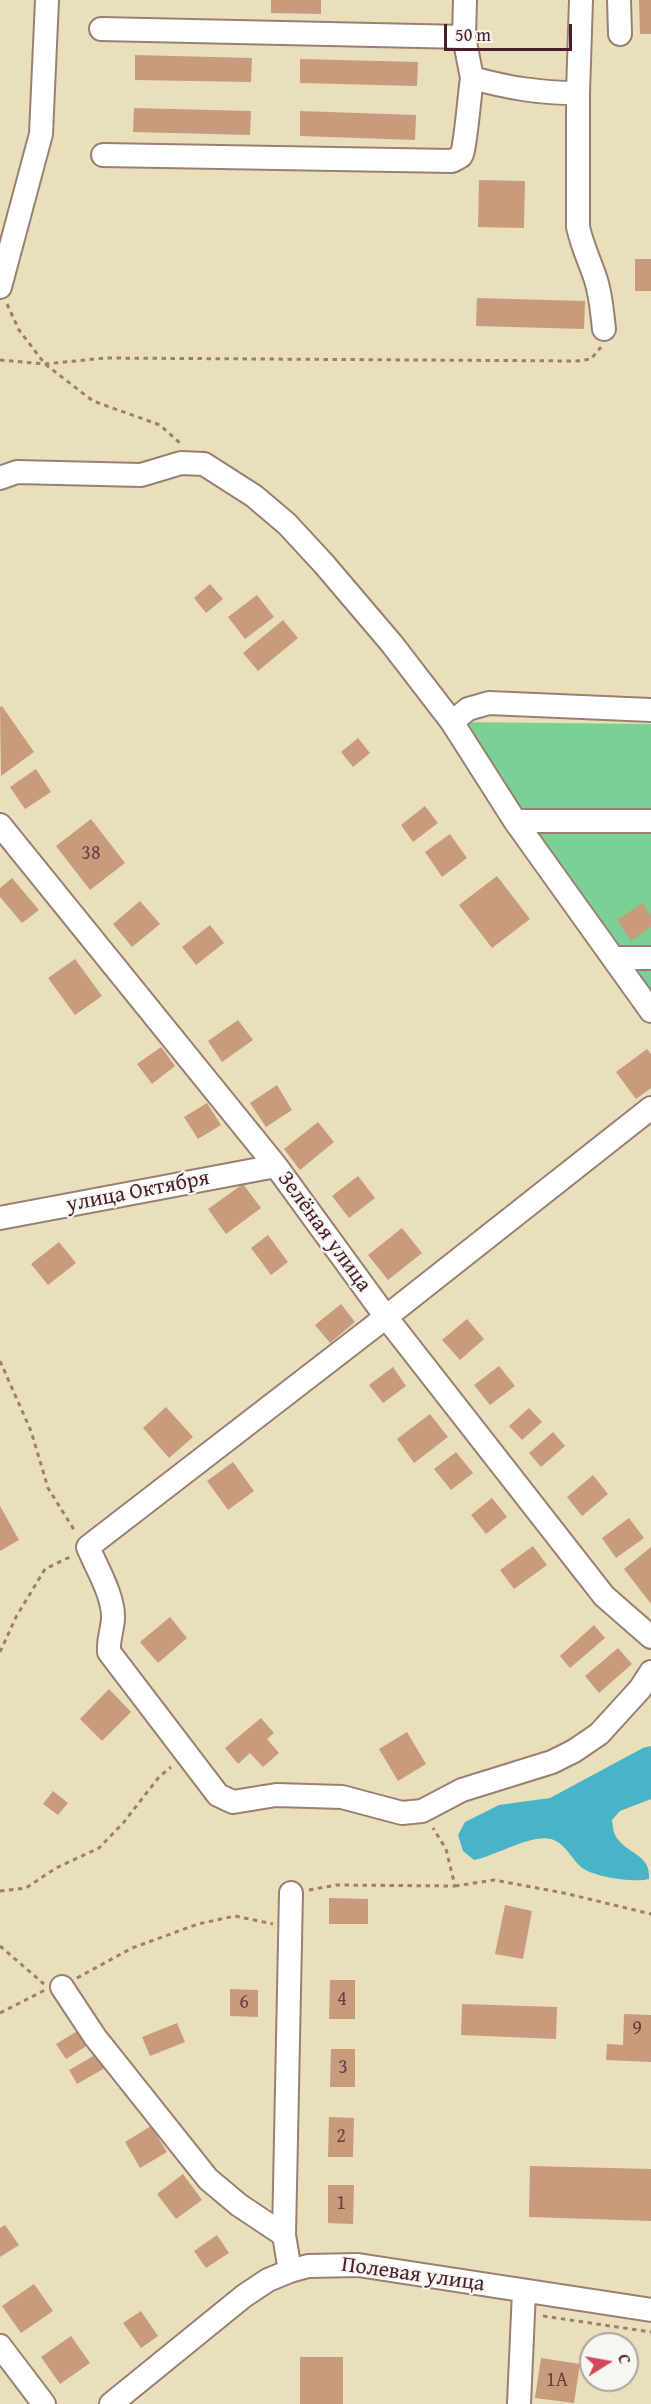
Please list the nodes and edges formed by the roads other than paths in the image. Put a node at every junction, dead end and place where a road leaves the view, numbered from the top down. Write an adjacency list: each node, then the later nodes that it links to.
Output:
1 (47, 0): 11 (street)
2 (465, 0): 7 (street)
3 (581, 0): 9 (street)
4 (619, 0): 6 (street)
5 (101, 28): 7 (street)
6 (620, 34)
7 (464, 37): 8 (street)
8 (472, 78): 9 (street); 10 (street)
9 (578, 93): 12 (street)
10 (103, 155)
11 (2, 293)
12 (604, 330)
13 (0, 478): 15 (street)
14 (651, 710): 15 (street)
15 (452, 722): 16 (street)
16 (515, 820): 17 (street); 19 (street)
17 (651, 820)
18 (0, 825): 23 (street, Зелёная улица)
19 (613, 958): 20 (street); 21 (street)
20 (651, 958)
21 (651, 1011)
22 (651, 1108): 25 (street)
23 (276, 1166): 24 (street, улица Октября); 25 (street, Зелёная улица)
24 (0, 1218)
25 (386, 1317): 26 (street, Зелёная улица); 27 (street)
26 (651, 1637)
27 (651, 1671)
28 (291, 1893): 30 (street)
29 (62, 1986): 30 (street)
30 (284, 2235): 31 (street)
31 (290, 2271): 32 (street, Полевая улица); 36 (street, Полевая улица)
32 (524, 2302): 33 (street, Полевая улица); 37 (street)
33 (651, 2310)
34 (0, 2346): 35 (street)
35 (44, 2404)
36 (111, 2404)
37 (519, 2404)

